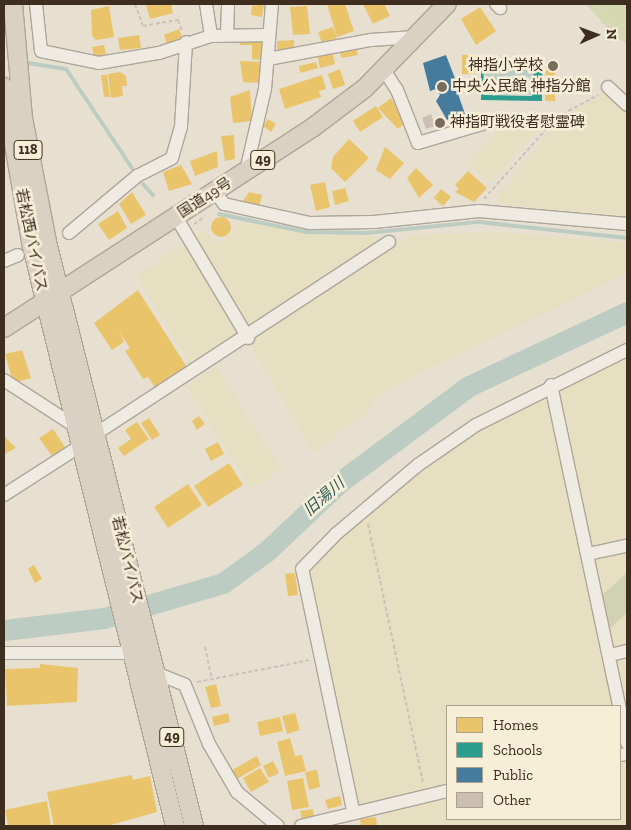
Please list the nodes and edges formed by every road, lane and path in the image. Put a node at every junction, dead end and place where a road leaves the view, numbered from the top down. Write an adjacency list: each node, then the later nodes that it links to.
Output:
1 (14, 4): 30 (highway, 若松西バイパス / 118)
2 (36, 4): 12 (street)
3 (135, 4): 12 (path)
4 (206, 4): 9 (street)
5 (228, 4): 10 (street)
6 (272, 4): 8 (street)
7 (447, 4): 11 (highway, 国道49号 / 49)
8 (269, 35): 10 (street); 13 (street)
9 (211, 36): 10 (street); 12 (street)
10 (228, 36)
11 (415, 37): 13 (street); 14 (highway, 国道49号 / 49)
12 (186, 42): 26 (street)
13 (268, 59): 20 (street)
14 (384, 70): 19 (street); 20 (highway, 国道49号 / 49)
15 (4, 87): 31 (highway, 若松西バイパス / 118)
16 (608, 87): 17 (street); 18 (path)
17 (627, 105)
18 (557, 117): 19 (path); 22 (path)
19 (489, 122)
20 (246, 171): 21 (highway, 国道49号 / 49)
21 (215, 192): 22 (street); 24 (highway, 国道49号 / 49)
22 (478, 211): 25 (street)
23 (210, 212): 24 (path)
24 (181, 223): 30 (highway, 国道49号 / 49); 33 (street)
25 (627, 224)
26 (68, 232)
27 (389, 242): 33 (street)
28 (18, 255): 29 (street)
29 (4, 261)
30 (62, 294): 31 (highway, 国道49号 / 49); 38 (highway, 若松バイパス / 49)
31 (45, 304): 32 (highway, 国道49号); 37 (highway, 若松バイパス / 49)
32 (4, 328)
33 (248, 338): 38 (street)
34 (627, 350): 36 (street)
35 (4, 380): 37 (street)
36 (551, 385): 41 (street); 43 (street)
37 (78, 428): 39 (highway, 若松バイパス / 49)
38 (97, 433): 44 (highway, 若松バイパス / 49)
39 (82, 445): 40 (street); 44 (highway, 若松バイパス / 49)
40 (4, 495)
41 (365, 509): 50 (street); 58 (path)
42 (627, 546): 43 (street)
43 (588, 554): 49 (street)
44 (120, 570): 47 (highway, 若松バイパス / 49); 51 (highway, 若松バイパス / 49)
45 (205, 647): 52 (path)
46 (627, 650): 49 (street)
47 (128, 652): 48 (street); 60 (highway, 若松バイパス / 49)
48 (4, 653)
49 (610, 655): 54 (street)
50 (320, 658): 52 (path); 59 (street)
51 (156, 673): 53 (street); 61 (highway, 若松バイパス / 49)
52 (212, 679): 53 (path)
53 (185, 685): 62 (street)
54 (620, 705)
55 (621, 712): 56 (street)
56 (627, 743)
57 (446, 791): 58 (street)
58 (426, 795): 59 (street)
59 (353, 810): 63 (street)
60 (175, 826)
61 (194, 826)
62 (278, 826)
63 (300, 826)

